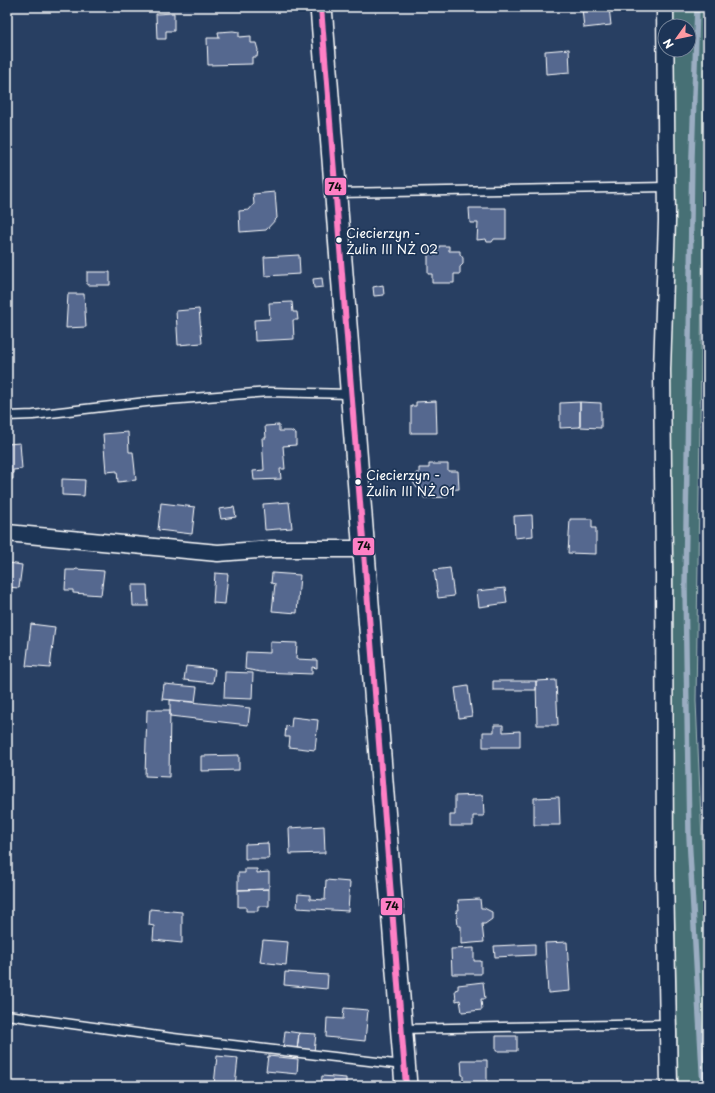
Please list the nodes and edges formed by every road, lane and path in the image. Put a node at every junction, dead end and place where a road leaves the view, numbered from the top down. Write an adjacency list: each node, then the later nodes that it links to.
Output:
1 (320, 7): 4 (street)
2 (665, 7): 3 (street)
3 (666, 187): 4 (lane); 10 (street)
4 (335, 193): 5 (street)
5 (351, 394): 6 (lane); 8 (street)
6 (7, 416)
7 (7, 533): 8 (street)
8 (363, 549): 11 (street)
9 (7, 1015): 12 (lane)
10 (669, 1024): 11 (lane); 14 (street)
11 (401, 1029): 12 (street)
12 (404, 1065): 13 (street)
13 (406, 1086)
14 (669, 1086)

